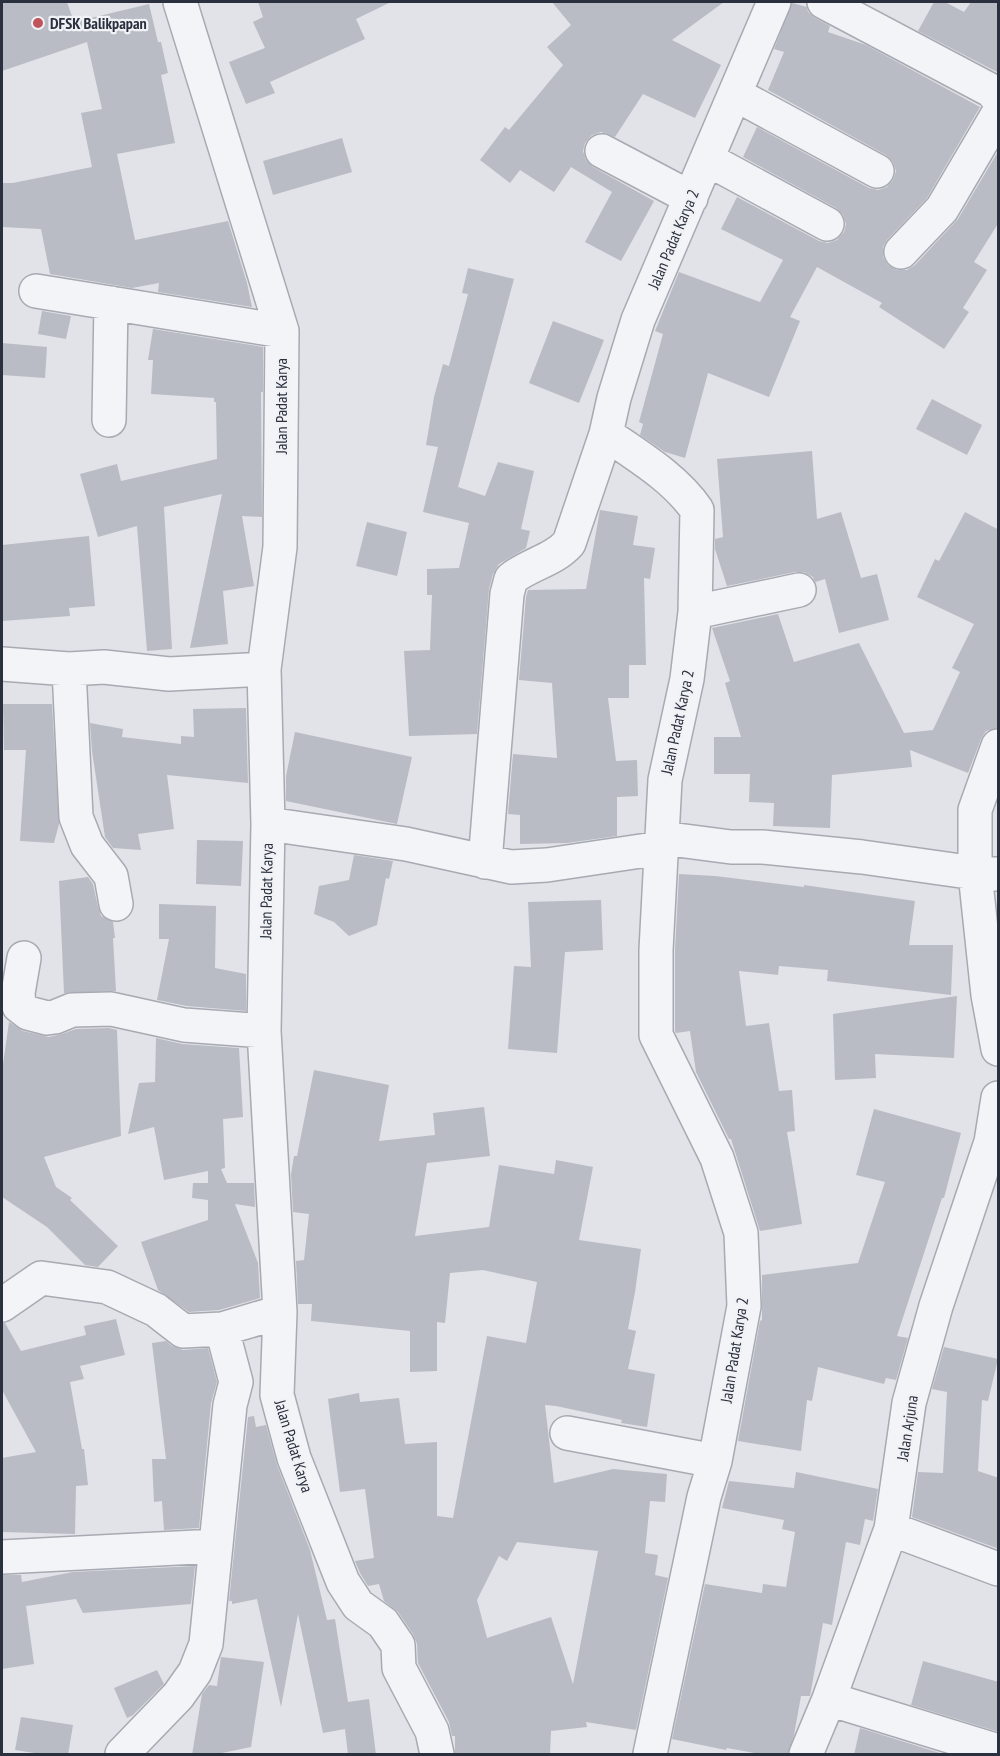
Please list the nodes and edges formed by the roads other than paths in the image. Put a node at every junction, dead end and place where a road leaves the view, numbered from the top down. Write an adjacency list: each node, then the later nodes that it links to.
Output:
1 (180, 2): 15 (street, Jalan Padat Karya)
2 (774, 2): 4 (street, Jalan Padat Karya 2)
3 (824, 2): 5 (street)
4 (735, 94): 8 (street, Jalan Padat Karya 2); 9 (street)
5 (999, 99)
6 (999, 114): 12 (street)
7 (602, 151): 10 (street)
8 (707, 159): 10 (street, Jalan Padat Karya 2); 11 (street)
9 (877, 171)
10 (691, 198): 17 (street, Jalan Padat Karya 2)
11 (827, 224)
12 (901, 252)
13 (36, 291): 14 (street)
14 (111, 303): 15 (street); 16 (street)
15 (282, 331): 22 (street, Jalan Padat Karya)
16 (109, 420)
17 (606, 434): 19 (street, Jalan Padat Karya 2); 26 (street)
18 (799, 590): 19 (street)
19 (695, 612): 25 (street, Jalan Padat Karya 2)
20 (2, 664): 21 (street)
21 (69, 669): 22 (street); 28 (street)
22 (264, 669): 24 (street, Jalan Padat Karya)
23 (999, 746): 27 (street)
24 (268, 824): 26 (street); 30 (street, Jalan Padat Karya)
25 (662, 843): 26 (street); 27 (street); 38 (street, Jalan Padat Karya 2)
26 (485, 862)
27 (987, 873): 31 (street)
28 (116, 904)
29 (24, 958): 30 (street)
30 (264, 1031): 35 (street, Jalan Padat Karya)
31 (999, 1048)
32 (999, 1098): 33 (street, Jalan Arjuna)
33 (995, 1143): 39 (street, Jalan Arjuna)
34 (2, 1305): 36 (street)
35 (280, 1312): 36 (street); 47 (street, Jalan Padat Karya)
36 (222, 1329): 40 (street)
37 (567, 1432): 38 (street)
38 (715, 1461): 45 (street, Jalan Padat Karya 2)
39 (891, 1529): 42 (street); 43 (street, Jalan Arjuna)
40 (216, 1546): 41 (street); 46 (street)
41 (2, 1557)
42 (999, 1569)
43 (829, 1699): 44 (street); 48 (street, Jalan Arjuna)
44 (999, 1751)
45 (654, 1754)
46 (122, 1755)
47 (436, 1755)
48 (806, 1755)

